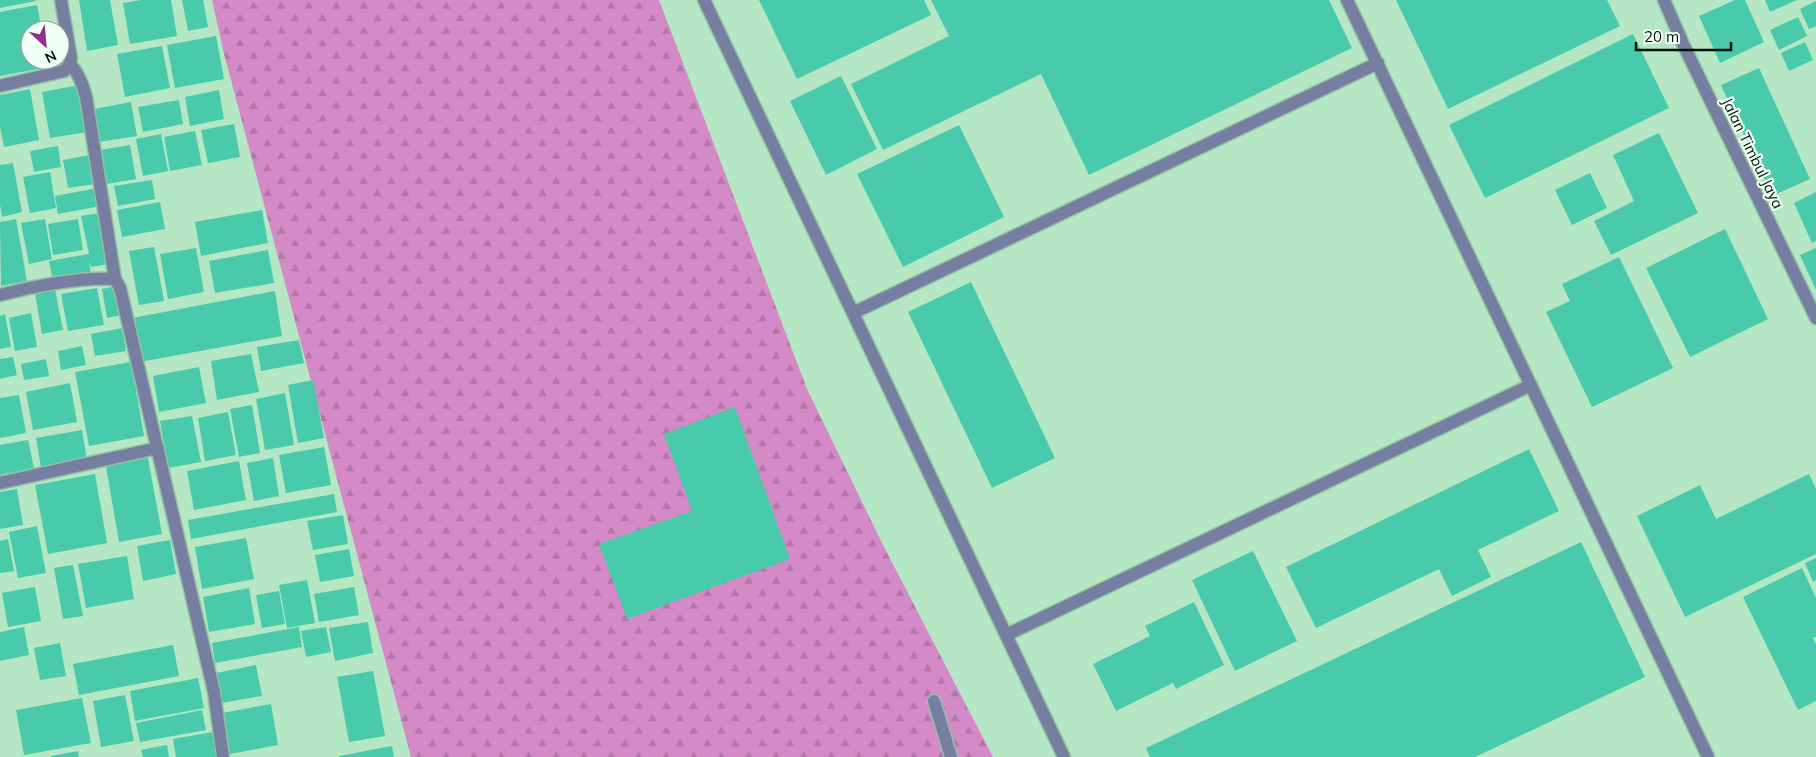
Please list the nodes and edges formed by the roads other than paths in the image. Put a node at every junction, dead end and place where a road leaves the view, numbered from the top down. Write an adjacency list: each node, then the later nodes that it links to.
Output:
1 (61, 0): 5 (street)
2 (704, 0): 13 (street)
3 (1348, 0): 7 (street)
4 (1664, 0): 14 (street, Jalan Timbul Jaya)
5 (64, 20)
6 (70, 52): 8 (street)
7 (1378, 63): 13 (street); 15 (street)
8 (70, 64): 11 (street)
9 (65, 70): 10 (street)
10 (0, 86)
11 (115, 279): 12 (street); 16 (street)
12 (0, 295)
13 (853, 313): 18 (street)
14 (1816, 318)
15 (1531, 385): 18 (street); 23 (street)
16 (158, 448): 17 (street); 20 (street)
17 (0, 483)
18 (1006, 635): 22 (street)
19 (934, 701): 21 (street)
20 (223, 757)
21 (951, 757)
22 (1064, 757)
23 (1708, 757)

